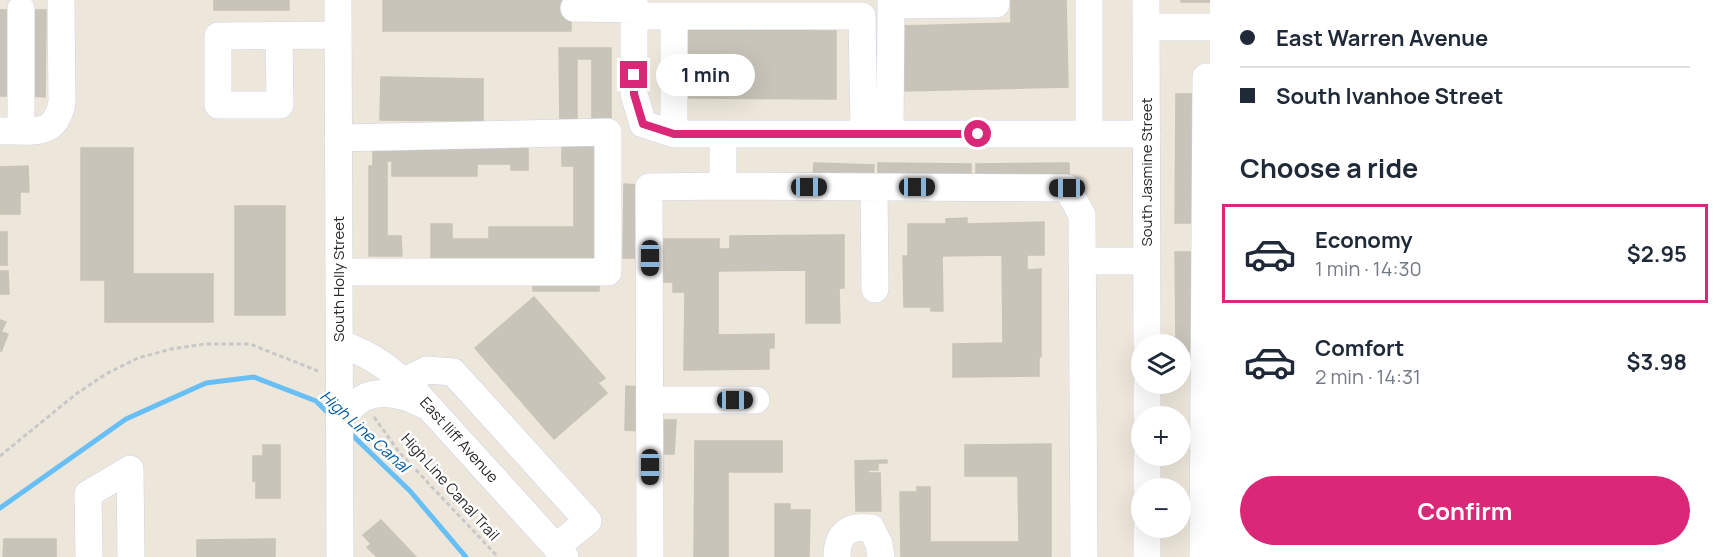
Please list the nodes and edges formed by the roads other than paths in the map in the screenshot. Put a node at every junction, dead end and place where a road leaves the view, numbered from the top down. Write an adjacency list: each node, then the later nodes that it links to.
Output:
1 (61, 0): 16 (street)
2 (338, 0): 13 (street, South Holly Street)
3 (996, 0): 6 (street)
4 (1089, 0): 20 (street)
5 (1146, 0): 11 (street, South Jasmine Street)
6 (891, 3): 19 (street)
7 (574, 8): 8 (street)
8 (634, 8): 10 (street); 17 (street)
9 (21, 9): 16 (street)
10 (674, 17): 17 (street); 19 (street)
11 (1146, 27): 12 (street); 21 (street, South Jasmine Street)
12 (1210, 27)
13 (338, 35): 14 (street); 22 (street, South Holly Street)
14 (279, 36)
15 (1210, 77): 46 (street)
16 (10, 130)
17 (674, 134): 18 (street)
18 (723, 134): 19 (street); 23 (street)
19 (877, 134): 20 (street)
20 (1089, 134): 21 (street)
21 (1147, 134): 26 (street, South Jasmine Street)
22 (338, 138): 27 (street, South Holly Street); 27 (street)
23 (723, 186): 24 (street); 32 (street)
24 (874, 187): 25 (street); 28 (street)
25 (1082, 261): 26 (street); 44 (street)
26 (1147, 261): 29 (street, South Jasmine Street)
27 (339, 272): 30 (street, South Holly Street)
28 (875, 289)
29 (1147, 334)
30 (339, 343): 31 (street, East Iliff Avenue); 35 (street, South Holly Street)
31 (404, 381): 34 (street, East Iliff Avenue); 37 (street)
32 (650, 400): 33 (street); 41 (street)
33 (756, 400)
34 (429, 407): 35 (street); 37 (street, East Iliff Avenue)
35 (339, 421): 40 (street, South Holly Street)
36 (1147, 538): 45 (street)
37 (560, 552)
38 (89, 557): 39 (street)
39 (131, 557)
40 (340, 557)
41 (650, 557)
42 (837, 557): 43 (street)
43 (881, 557)
44 (1084, 557)
45 (1147, 557)
46 (1203, 557)

